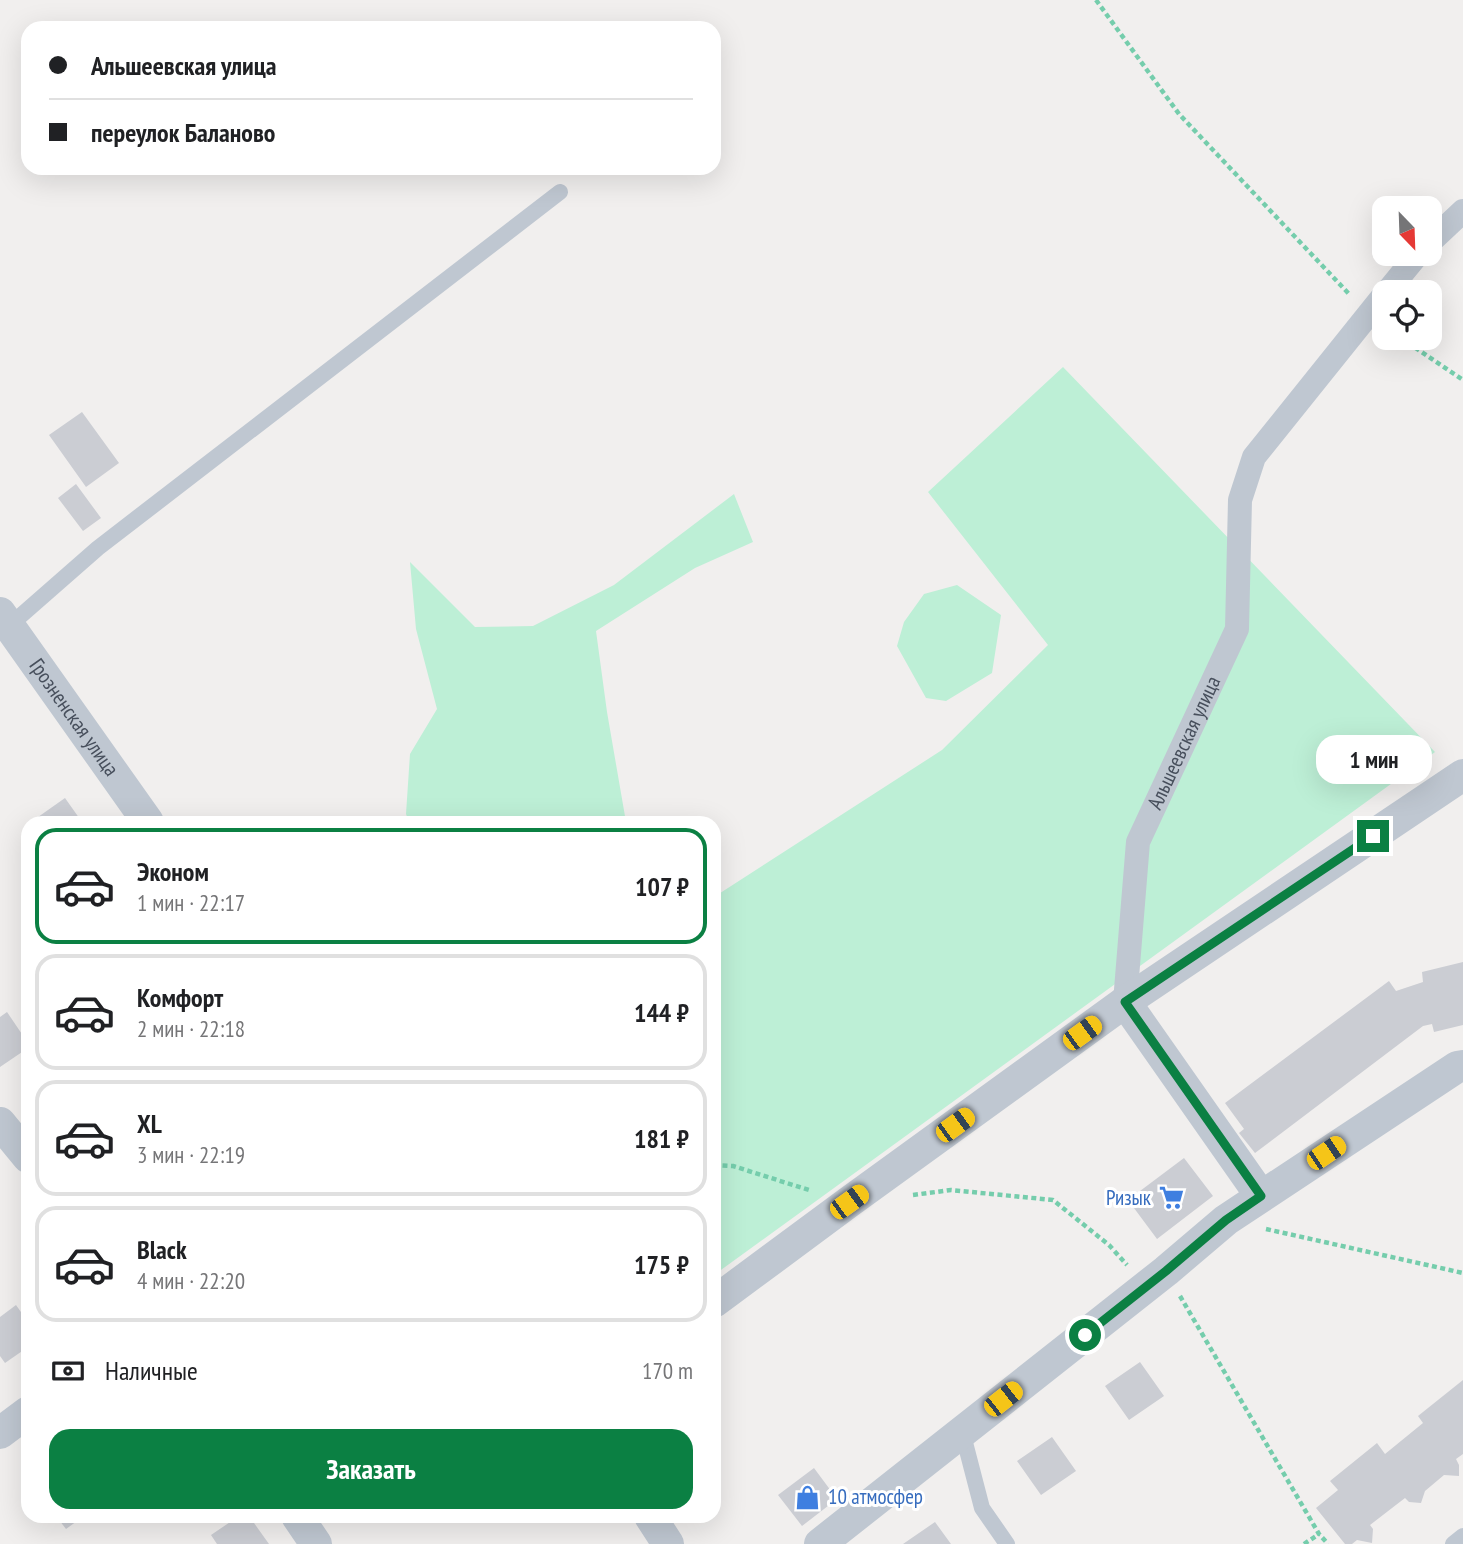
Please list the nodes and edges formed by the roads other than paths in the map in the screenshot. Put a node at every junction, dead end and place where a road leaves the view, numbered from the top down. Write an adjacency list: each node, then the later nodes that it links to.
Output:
1 (560, 192): 7 (lane)
2 (1463, 211): 3 (street)
3 (1442, 231)
4 (1408, 266): 5 (street, Альшеевская улица)
5 (1397, 280)
6 (1372, 310): 10 (street, Альшеевская улица)
7 (3, 624): 9 (street, Грозненская улица)
8 (1463, 775): 10 (street)
9 (144, 816)
10 (1125, 1002): 14 (street); 15 (street)
11 (1463, 1066): 14 (street)
12 (0, 1123): 13 (street)
13 (21, 1148)
14 (1261, 1196): 17 (street)
15 (721, 1298)
16 (21, 1417): 18 (street)
17 (962, 1431): 24 (street); 25 (lane)
18 (0, 1433)
19 (302, 1523): 22 (street)
20 (654, 1523): 23 (street)
21 (1463, 1536): 26 (lane)
22 (316, 1544)
23 (668, 1544)
24 (820, 1544)
25 (1007, 1544)
26 (1453, 1544)

